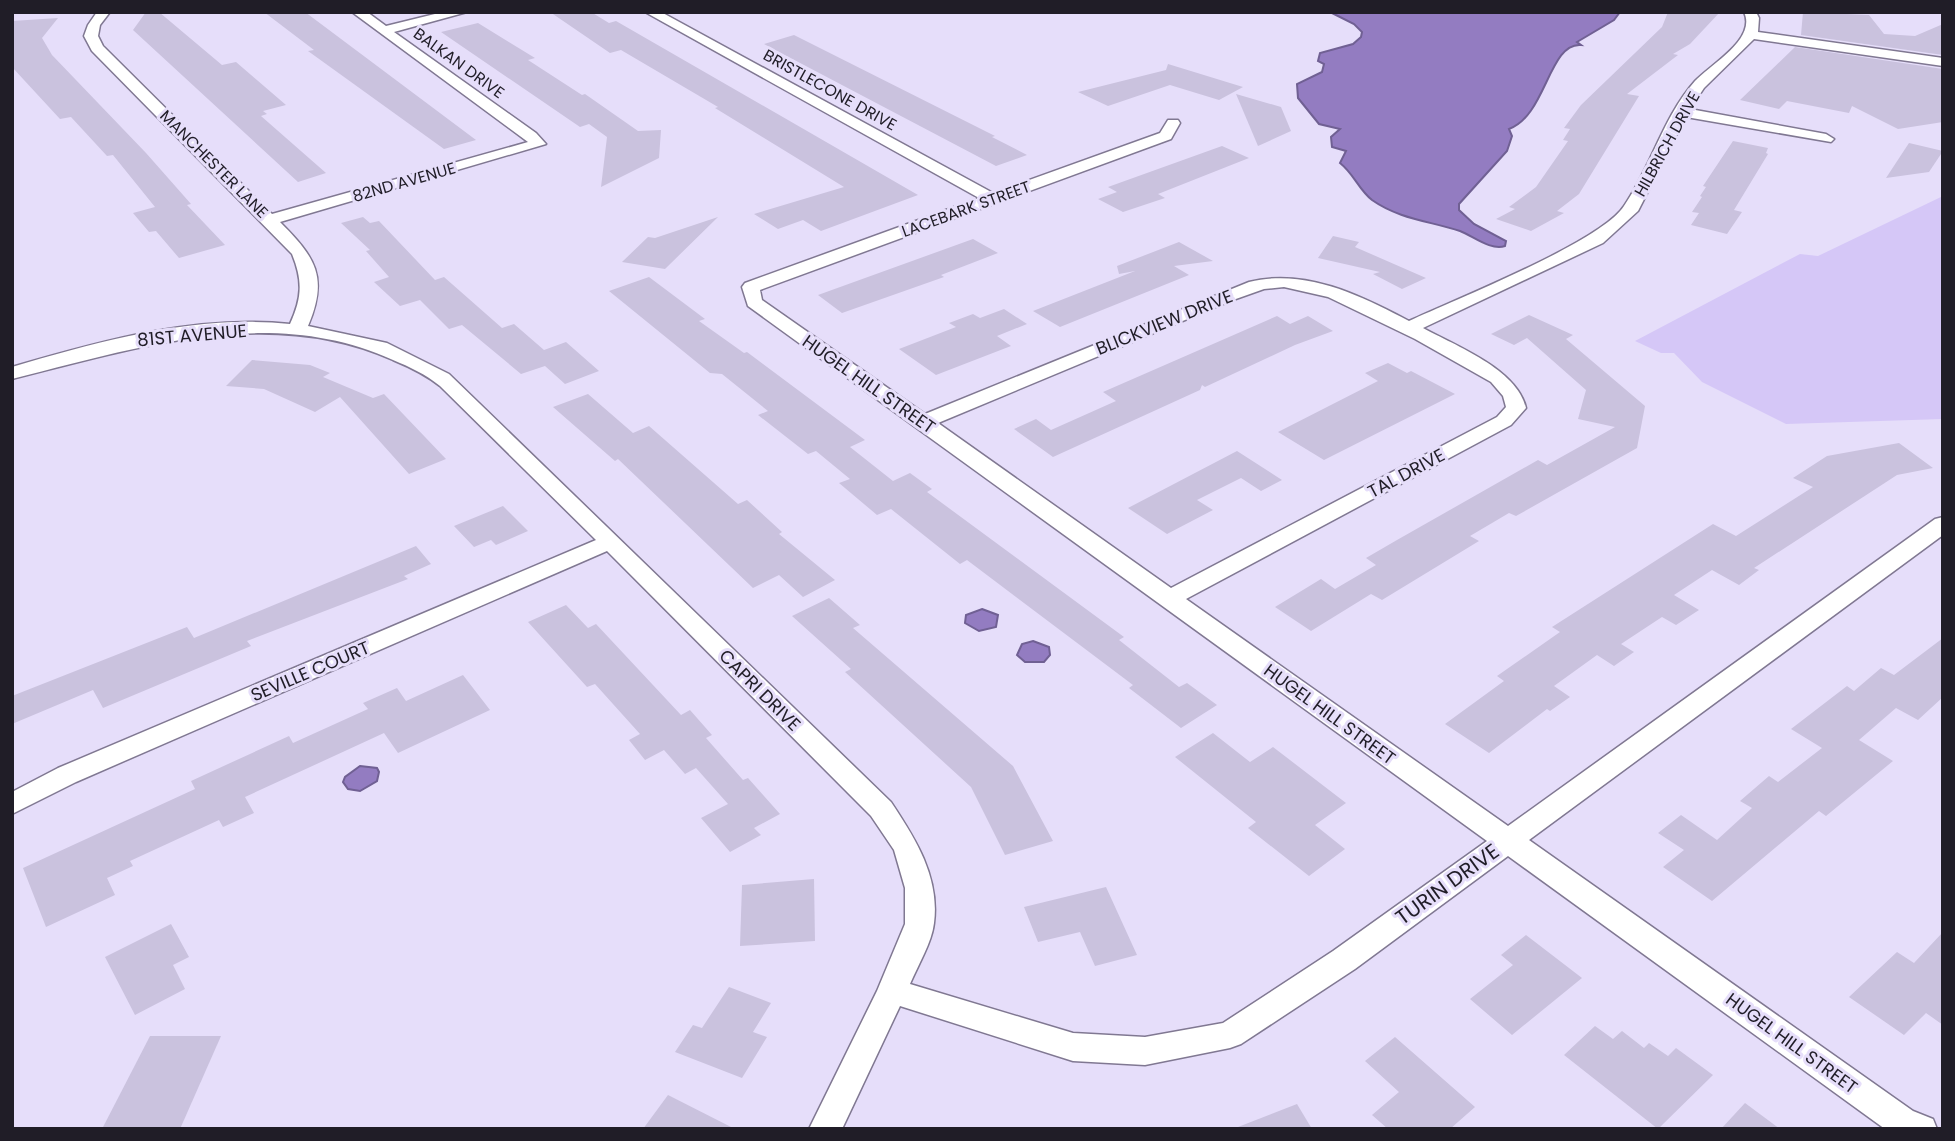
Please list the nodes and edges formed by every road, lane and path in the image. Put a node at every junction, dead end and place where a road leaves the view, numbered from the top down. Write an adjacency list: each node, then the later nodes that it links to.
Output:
1 (104, 12): 14 (street, MANCHESTER LANE)
2 (358, 12): 6 (street, BALKAN DRIVE)
3 (461, 12): 6 (street)
4 (651, 12): 13 (street, BRISTLECONE DRIVE)
5 (1750, 12): 7 (street)
6 (384, 30): 12 (street, BALKAN DRIVE)
7 (1751, 35): 8 (street); 9 (street, HILBRICH DRIVE)
8 (1943, 62)
9 (1681, 112): 11 (street); 17 (street, HILBRICH DRIVE)
10 (1173, 123): 13 (street, LACEBARK STREET)
11 (1826, 139)
12 (538, 144): 14 (street, 82ND AVENUE)
13 (992, 199): 15 (street, LACEBARK STREET)
14 (270, 220): 16 (street, MANCHESTER LANE)
15 (751, 287): 20 (street, HUGEL HILL STREET)
16 (297, 329): 18 (street, 81ST AVENUE); 19 (street, 81ST AVENUE)
17 (1407, 329): 20 (street, BLICKVIEW DRIVE); 23 (street, TAL DRIVE)
18 (375, 346): 22 (street, CAPRI DRIVE)
19 (12, 373)
20 (923, 422): 23 (street, HUGEL HILL STREET)
21 (1943, 524): 25 (street, TURIN DRIVE)
22 (610, 542): 24 (street, SEVILLE COURT); 26 (street, CAPRI DRIVE)
23 (1169, 598): 25 (street, HUGEL HILL STREET)
24 (12, 804)
25 (1507, 840): 26 (street, TURIN DRIVE); 28 (street, HUGEL HILL STREET)
26 (892, 990): 27 (street, CAPRI DRIVE)
27 (825, 1129)
28 (1921, 1129)

